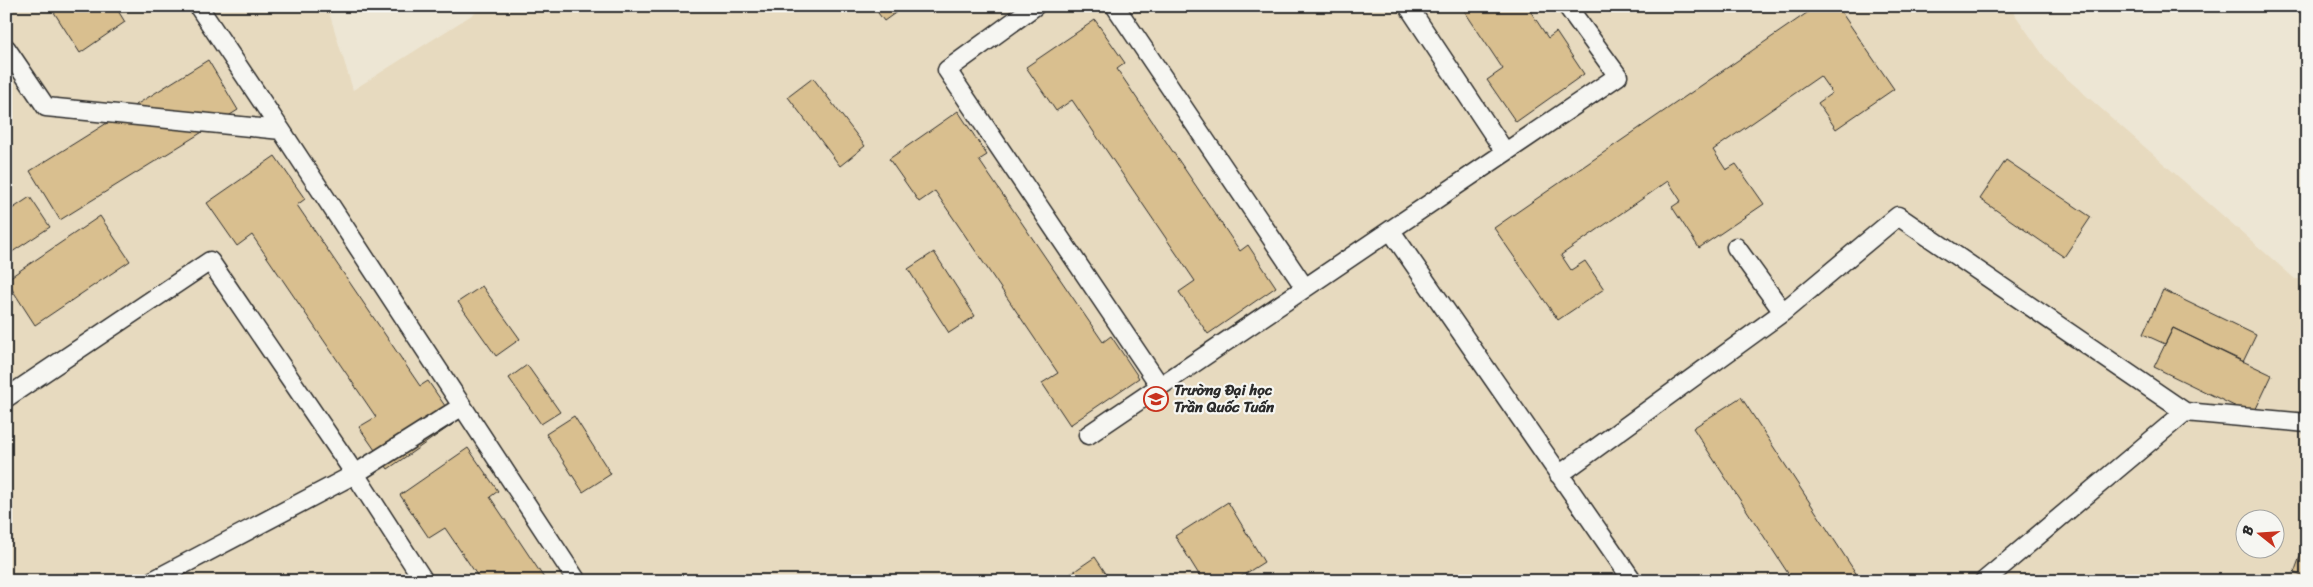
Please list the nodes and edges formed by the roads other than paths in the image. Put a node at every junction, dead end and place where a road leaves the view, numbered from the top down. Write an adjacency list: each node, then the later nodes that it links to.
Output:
1 (198, 6): 7 (lane)
2 (1035, 6): 13 (lane)
3 (1114, 6): 11 (lane)
4 (1408, 6): 8 (lane)
5 (1568, 6): 8 (lane)
6 (6, 48): 7 (lane)
7 (281, 130): 15 (lane)
8 (1505, 152): 9 (lane)
9 (1391, 231): 11 (lane); 20 (lane)
10 (1736, 247): 12 (lane)
11 (1305, 288): 13 (lane)
12 (1783, 312): 16 (lane); 20 (lane)
13 (1160, 386): 18 (lane)
14 (6, 398): 19 (lane)
15 (461, 407): 19 (lane); 23 (lane)
16 (2184, 412): 17 (lane); 25 (lane)
17 (2307, 423)
18 (1088, 435)
19 (355, 474): 21 (lane); 22 (lane)
20 (1559, 475): 24 (lane)
21 (152, 581)
22 (424, 581)
23 (577, 581)
24 (1633, 581)
25 (1984, 581)

